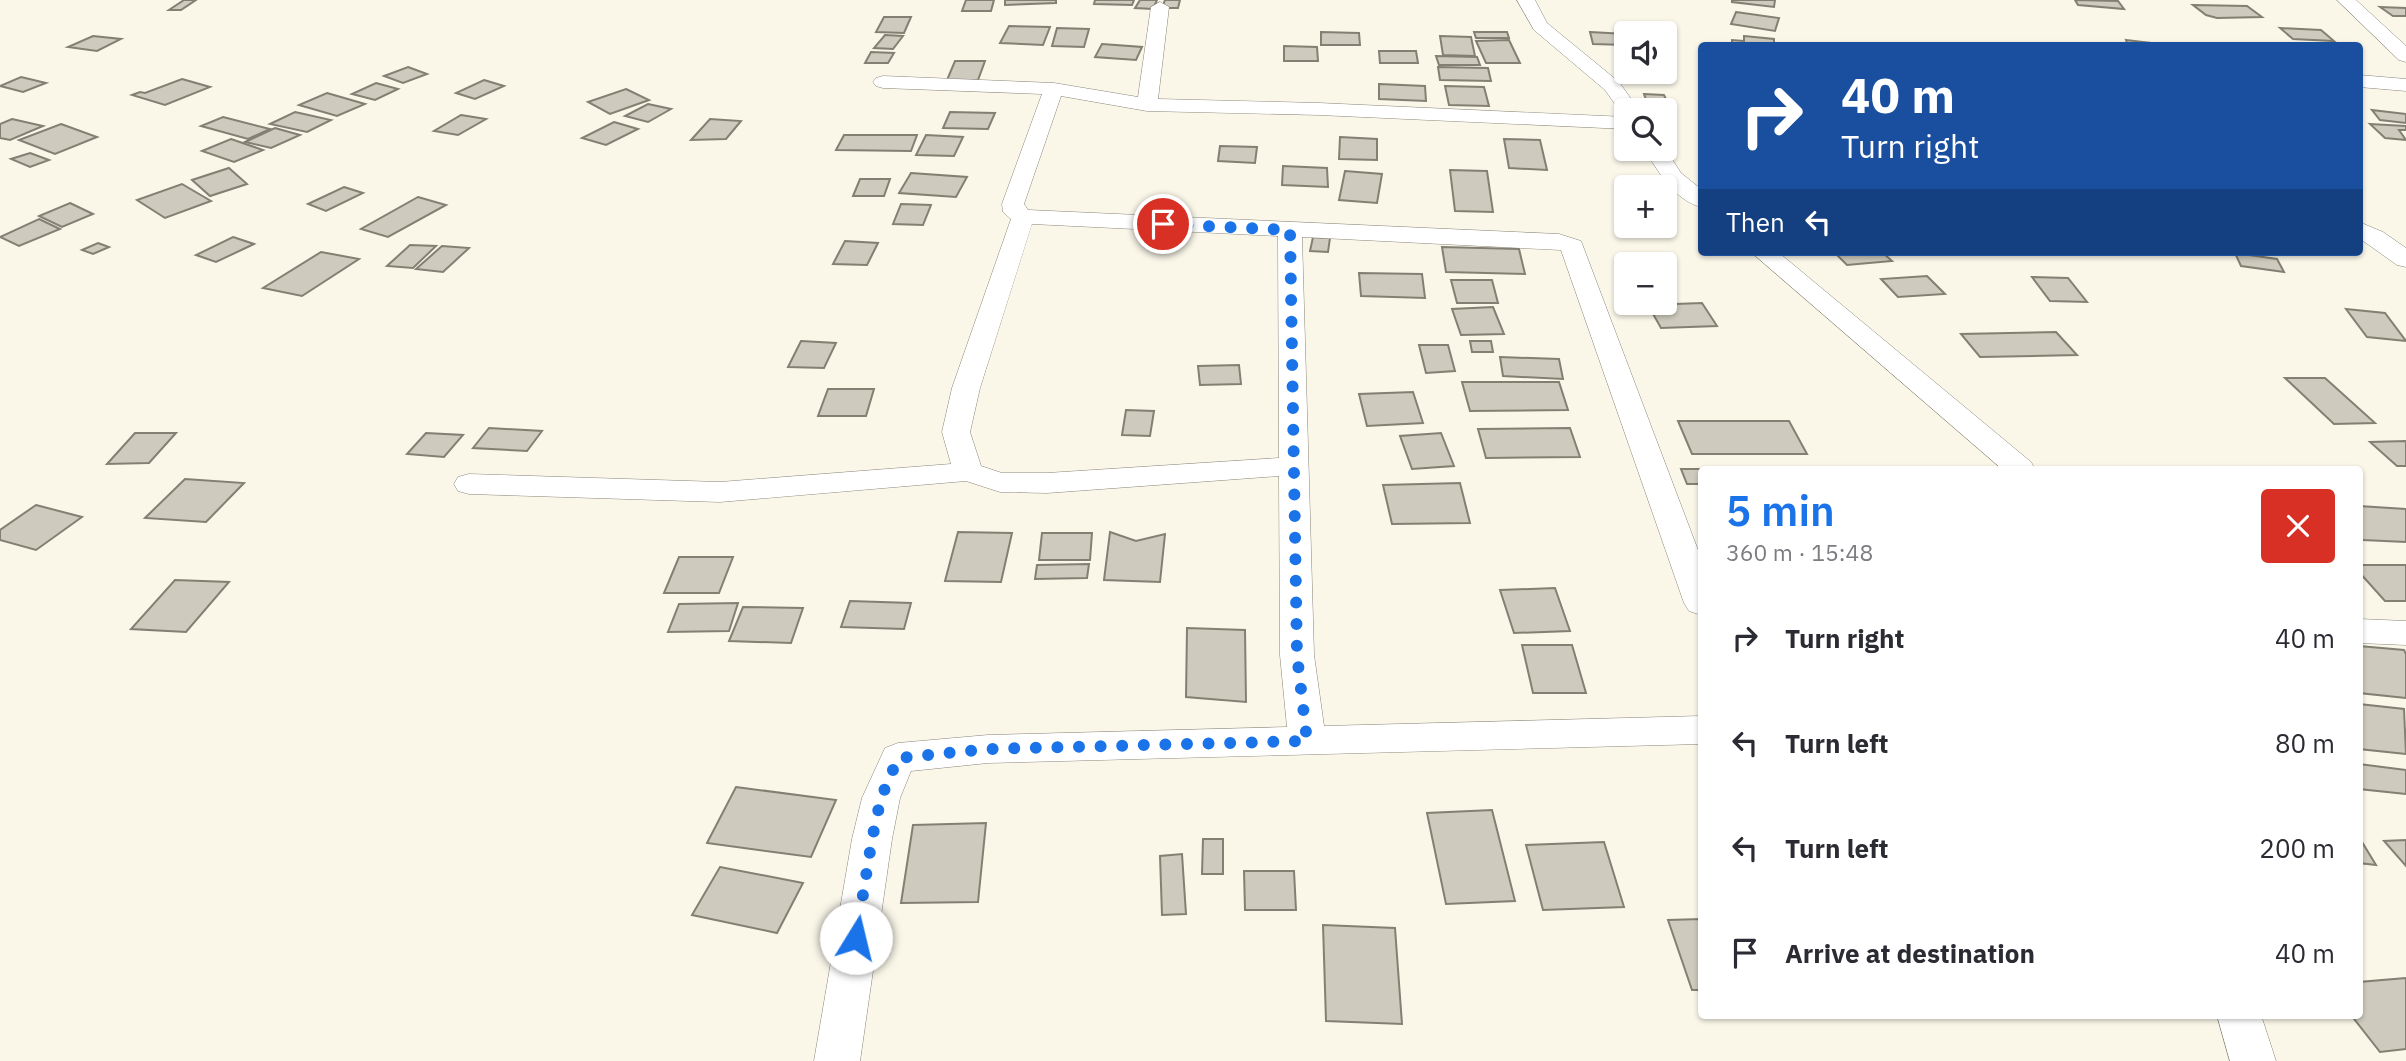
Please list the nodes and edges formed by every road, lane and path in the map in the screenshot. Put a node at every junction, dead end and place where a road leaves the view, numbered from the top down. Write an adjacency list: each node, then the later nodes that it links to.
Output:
1 (1526, 0): 9 (street)
2 (2346, 0): 4 (street)
3 (1160, 7): 10 (street)
4 (2406, 56)
5 (2363, 81): 7 (street)
6 (883, 82): 8 (street)
7 (2406, 85)
8 (1054, 89): 10 (street); 14 (street)
9 (1620, 98)
10 (1147, 105): 11 (street)
11 (1614, 122)
12 (1663, 161): 13 (street)
13 (1698, 197)
14 (1023, 216): 15 (street); 21 (street)
15 (1290, 230): 19 (street); 23 (street)
16 (2363, 231): 18 (street)
17 (1768, 256): 20 (street)
18 (2406, 260)
19 (1294, 466): 21 (street); 27 (street)
20 (2016, 466)
21 (968, 472): 22 (street)
22 (469, 484)
23 (1698, 595)
24 (2363, 631): 25 (street)
25 (2406, 633)
26 (1698, 730): 27 (street)
27 (1307, 741): 29 (street)
28 (2240, 1019): 30 (street)
29 (837, 1061)
30 (2253, 1061)

